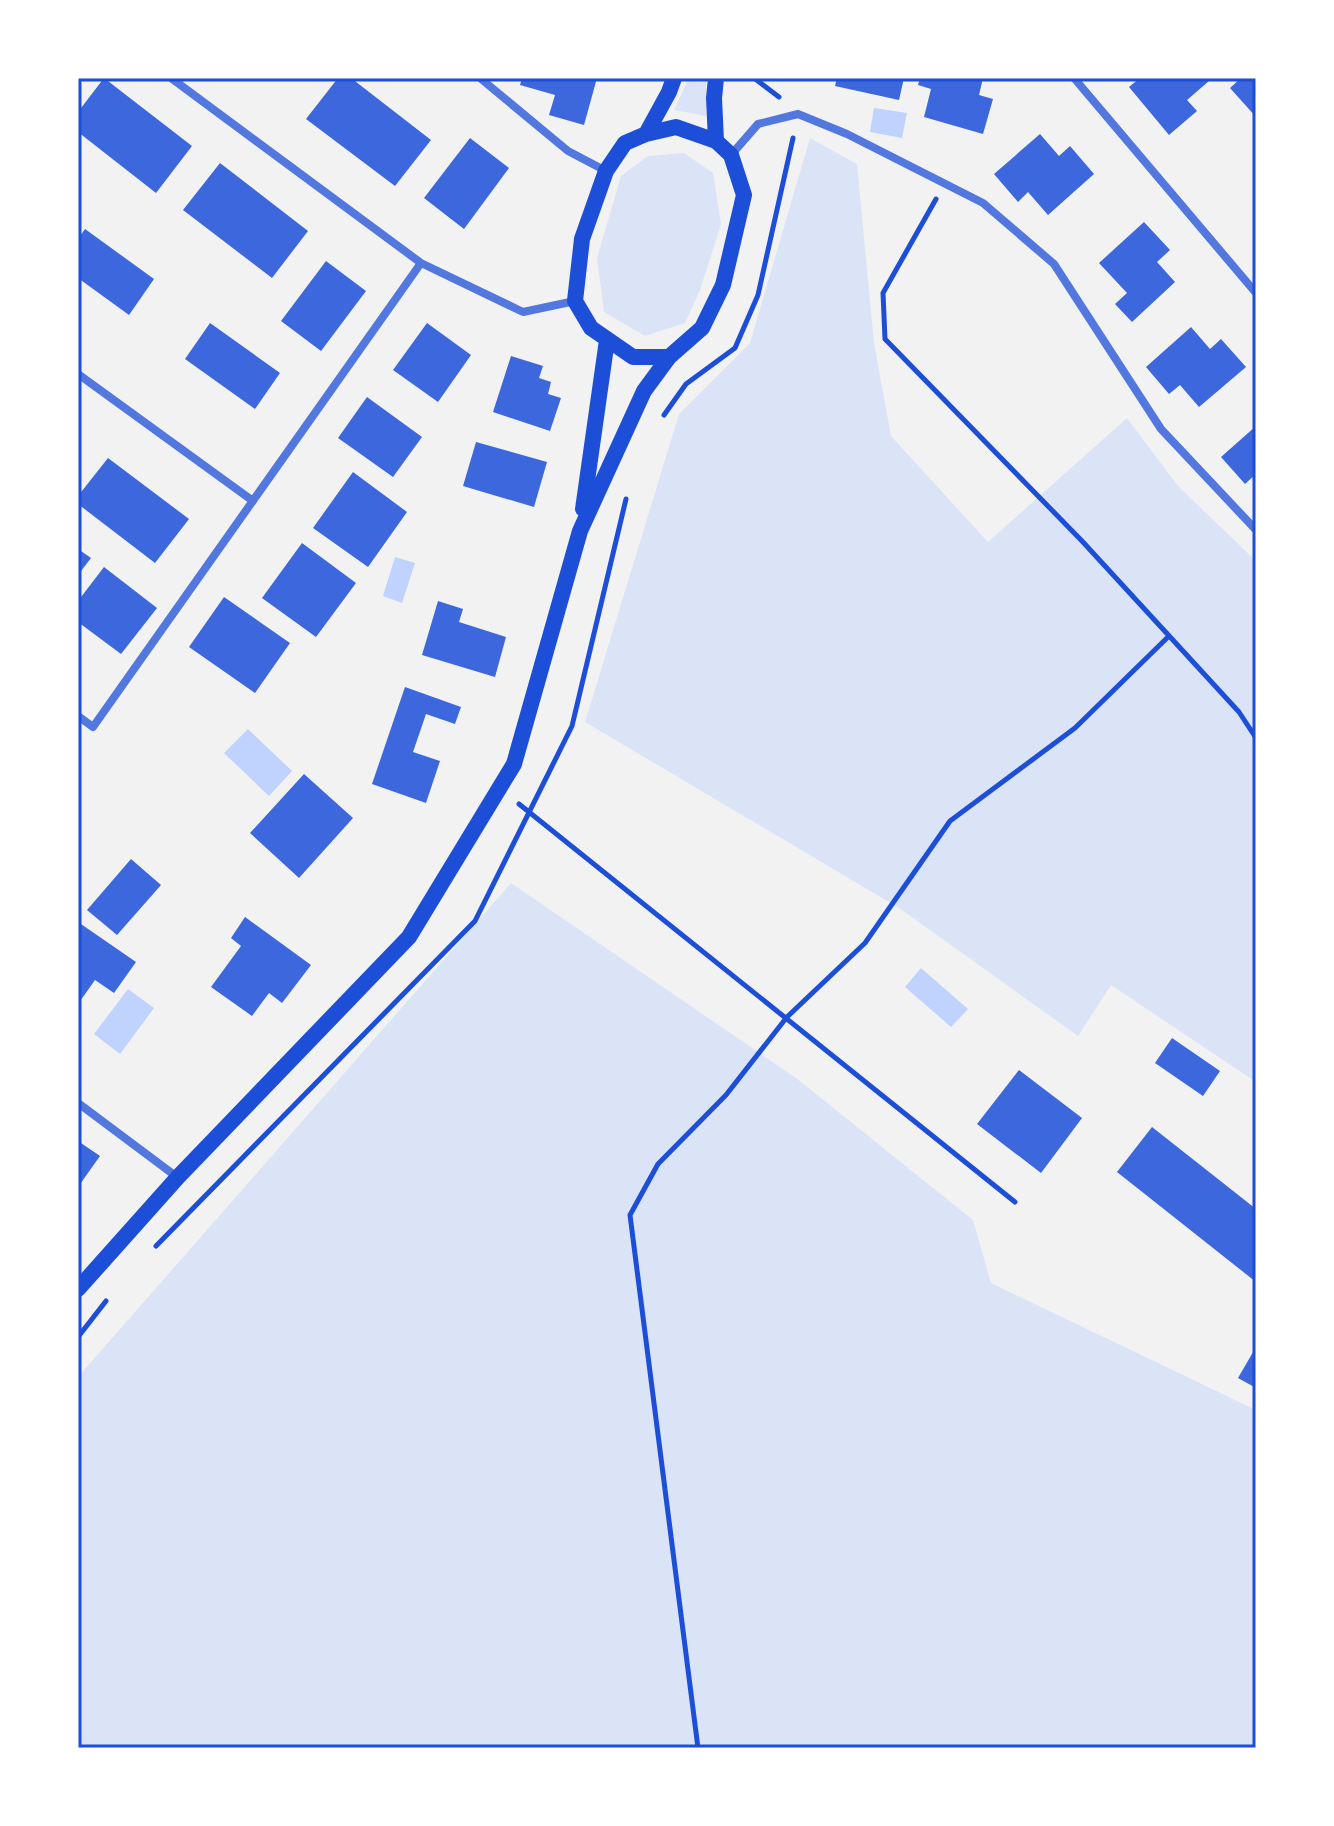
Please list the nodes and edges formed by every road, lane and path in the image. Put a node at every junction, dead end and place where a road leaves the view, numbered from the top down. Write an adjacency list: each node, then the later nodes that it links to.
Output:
1 (171, 78): 11 (street)
2 (480, 78): 9 (street)
3 (674, 78): 6 (main road)
4 (716, 78): 7 (main road)
5 (1074, 78): 12 (street)
6 (646, 134): 7 (main road); 9 (main road)
7 (716, 141): 8 (main road)
8 (731, 155): 10 (street); 15 (main road)
9 (606, 171): 13 (main road)
10 (945, 183): 18 (street); 20 (path)
11 (421, 263): 13 (street); 17 (street)
12 (1256, 293)
13 (575, 301): 14 (main road)
14 (607, 340): 15 (main road); 19 (main road)
15 (669, 357): 19 (main road)
16 (78, 374): 17 (street)
17 (253, 501): 21 (street)
18 (1256, 530)
19 (580, 531): 23 (main road)
20 (1169, 636): 22 (path); 24 (path)
21 (78, 716)
22 (1256, 738)
23 (498, 790): 24 (path); 26 (main road)
24 (787, 1017): 27 (path); 29 (path)
25 (78, 1103): 26 (street)
26 (178, 1177): 28 (main road)
27 (1015, 1202)
28 (78, 1289)
29 (698, 1748)

